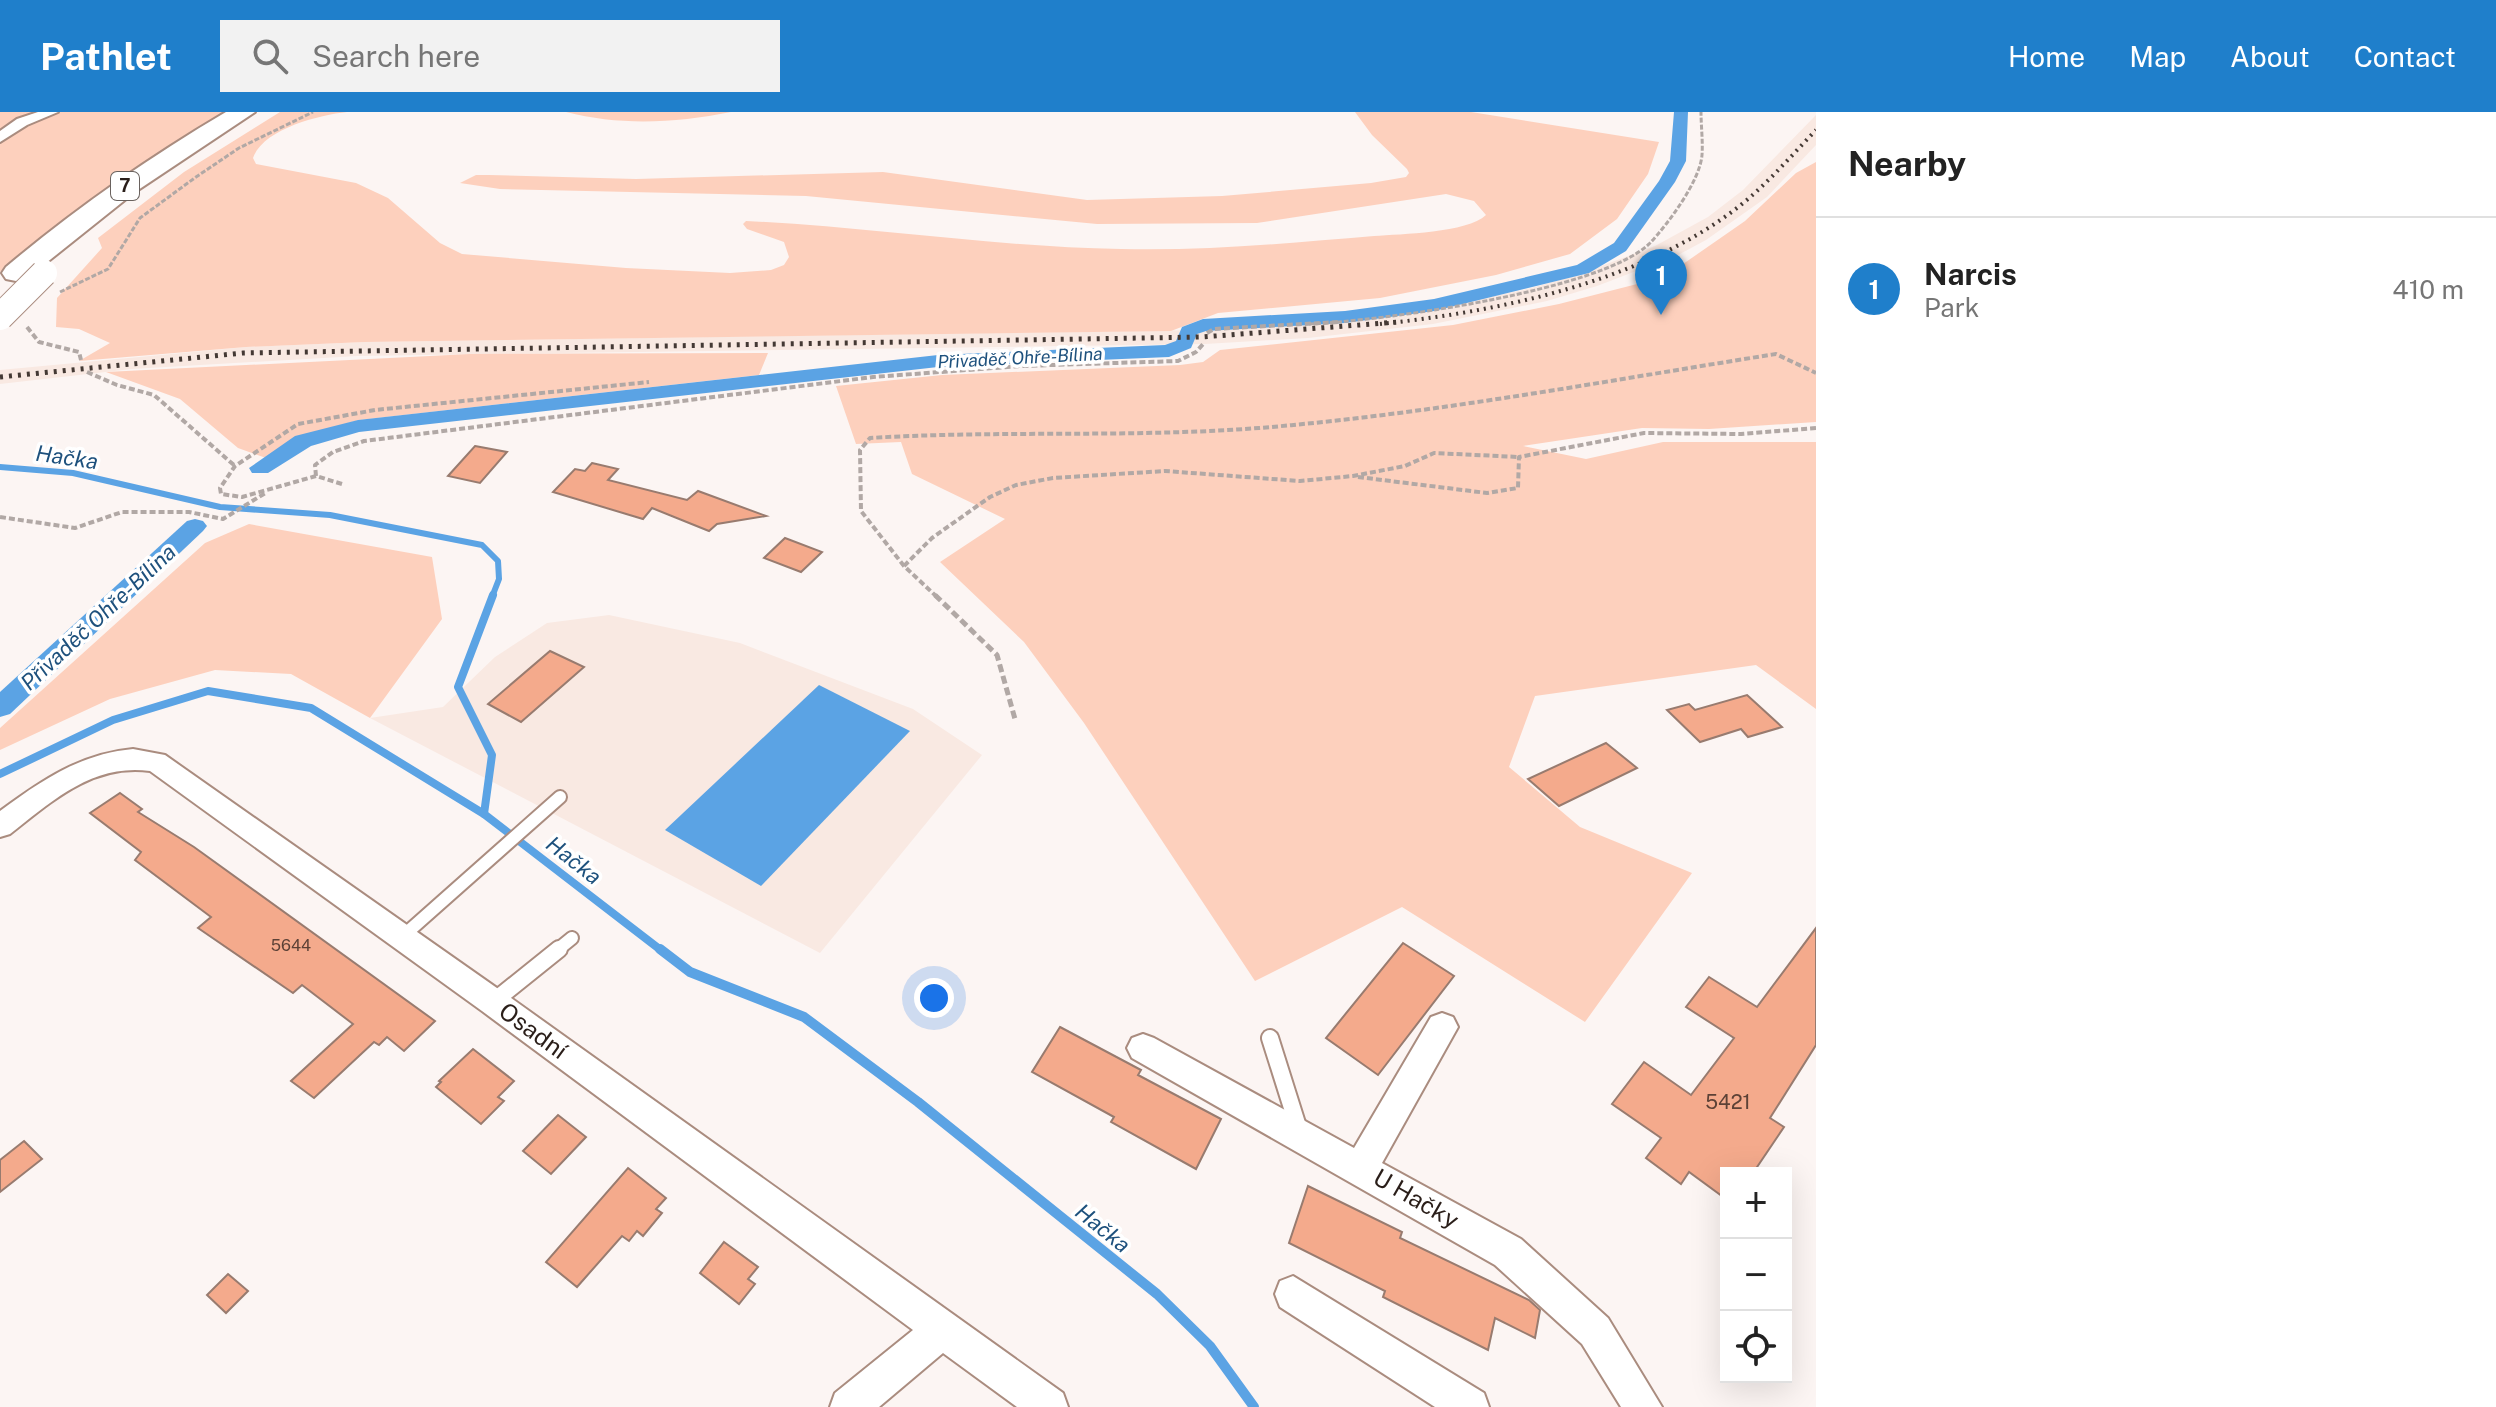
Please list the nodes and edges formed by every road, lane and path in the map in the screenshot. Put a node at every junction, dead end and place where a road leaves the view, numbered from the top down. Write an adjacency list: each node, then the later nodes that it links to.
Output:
1 (51, 112): 6 (street)
2 (243, 112): 7 (highway, 7)
3 (266, 112): 7 (highway, 7)
4 (313, 112): 7 (path)
5 (1701, 112): 10 (path)
6 (0, 138)
7 (39, 286): 8 (highway, 7, bridge)
8 (0, 317)
9 (31, 321): 12 (path)
10 (1207, 333)
11 (1204, 343): 19 (path)
12 (81, 360)
13 (87, 372): 18 (path)
14 (1816, 373): 24 (path)
15 (649, 382): 18 (path)
16 (1816, 428): 17 (path)
17 (1519, 457): 20 (path); 20 (path)
18 (235, 466): 22 (path)
19 (316, 476): 21 (path); 22 (path)
20 (1353, 476): 24 (path)
21 (342, 484)
22 (277, 486): 23 (path)
23 (0, 517)
24 (904, 566): 25 (path)
25 (1015, 719)
26 (560, 797): 28 (lane)
27 (0, 826): 28 (street, Osadní)
28 (402, 937): 30 (street, Osadní)
29 (572, 938): 30 (lane)
30 (493, 1002): 37 (street, Osadní)
31 (1442, 1027): 35 (street)
32 (1270, 1038): 34 (lane)
33 (1143, 1048): 34 (street, U Hačky)
34 (1301, 1136): 35 (street, U Hačky)
35 (1361, 1168): 41 (street, U Hačky)
36 (1293, 1294): 40 (street)
37 (943, 1329): 38 (street); 39 (street, Osadní)
38 (849, 1407)
39 (1049, 1407)
40 (1470, 1407)
41 (1643, 1407)

